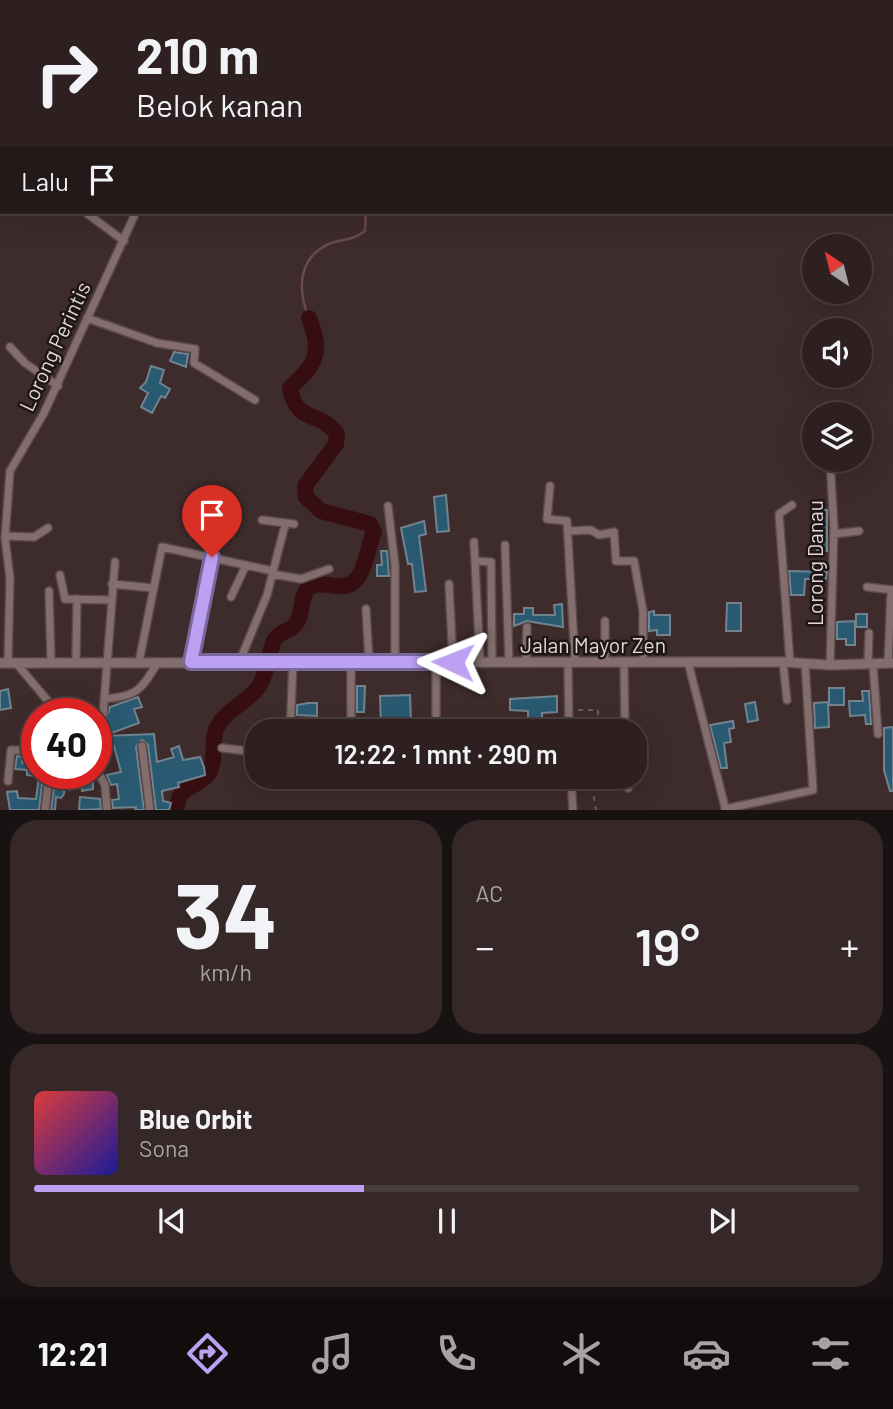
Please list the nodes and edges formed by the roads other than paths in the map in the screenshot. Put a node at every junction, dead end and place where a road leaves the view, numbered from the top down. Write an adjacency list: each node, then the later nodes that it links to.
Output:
1 (88, 214): 3 (street)
2 (135, 214): 3 (street, Lorong Perintis)
3 (124, 241): 4 (street, Lorong Perintis)
4 (87, 318): 6 (street, Lorong Perintis); 7 (street)
5 (10, 347): 6 (street)
6 (58, 386): 19 (street, Lorong Perintis)
7 (255, 400)
8 (831, 472): 18 (street, Lorong Danau)
9 (550, 486): 16 (street)
10 (792, 505): 61 (street)
11 (388, 506): 42 (street)
12 (262, 520): 14 (street)
13 (294, 524): 14 (street)
14 (285, 525): 27 (street)
15 (48, 528): 19 (street)
16 (568, 531): 51 (street); 59 (street)
17 (859, 531): 18 (street)
18 (834, 534): 69 (street, Lorong Danau)
19 (5, 536): 62 (street, Lorong Perintis)
20 (474, 542): 23 (street)
21 (505, 545): 58 (street)
22 (212, 557): 25 (street); 32 (street); 54 (street)
23 (475, 561): 57 (street); 65 (street)
24 (115, 562): 29 (street)
25 (246, 565): 27 (street); 35 (street)
26 (329, 569): 27 (street)
27 (272, 572): 63 (street)
28 (60, 575): 36 (street)
29 (113, 584): 32 (street); 37 (street)
30 (449, 584): 56 (street)
31 (867, 587): 33 (street)
32 (153, 588): 52 (street)
33 (892, 590): 67 (street)
34 (49, 592): 43 (street)
35 (231, 597)
36 (77, 599): 37 (street); 44 (street)
37 (111, 600): 45 (street)
38 (366, 609): 47 (street)
39 (605, 621): 49 (street)
40 (527, 627): 48 (street)
41 (869, 633): 68 (street)
42 (395, 660): 47 (street, Jalan Mayor Zen); 55 (street, Jalan Mayor Zen)
43 (51, 661): 44 (street, Jalan Mayor Zen); 62 (street, Jalan Mayor Zen)
44 (76, 661): 45 (street, Jalan Mayor Zen)
45 (105, 661): 52 (street, Jalan Mayor Zen); 71 (street)
46 (351, 661): 47 (street, Jalan Mayor Zen); 64 (street, Jalan Mayor Zen); 76 (street)
47 (369, 661)
48 (526, 661): 58 (street, Jalan Mayor Zen); 59 (street, Jalan Mayor Zen)
49 (605, 661): 50 (street, Jalan Mayor Zen); 59 (street, Jalan Mayor Zen)
50 (624, 661): 51 (street, Jalan Mayor Zen); 78 (street)
51 (643, 661): 60 (street, Jalan Mayor Zen)
52 (139, 662): 53 (street, Jalan Mayor Zen)
53 (158, 662): 54 (street, Jalan Mayor Zen); 72 (street)
54 (191, 662): 63 (street, Jalan Mayor Zen)
55 (436, 662): 56 (street, Jalan Mayor Zen); 74 (street)
56 (453, 662): 57 (street, Jalan Mayor Zen)
57 (480, 662): 65 (street, Jalan Mayor Zen)
58 (509, 662): 65 (street, Jalan Mayor Zen)
59 (572, 662): 77 (street)
60 (688, 662): 61 (street, Jalan Mayor Zen); 92 (street)
61 (786, 662): 66 (street, Jalan Mayor Zen); 73 (street)
62 (8, 663): 70 (street)
63 (239, 663): 64 (street, Jalan Mayor Zen)
64 (293, 663): 75 (street)
65 (492, 663)
66 (804, 663): 69 (street, Jalan Mayor Zen); 92 (street)
67 (891, 663): 68 (street, Jalan Mayor Zen)
68 (870, 664): 69 (street, Jalan Mayor Zen); 79 (street)
69 (830, 665)
70 (43, 698)
71 (104, 698)
72 (112, 698)
73 (787, 700)
74 (436, 715)
75 (291, 719)
76 (351, 719)
77 (568, 719)
78 (625, 719)
79 (878, 734)
80 (142, 746): 90 (street)
81 (222, 748): 83 (street)
82 (21, 750): 84 (street)
83 (245, 751)
84 (8, 781)
85 (47, 789): 88 (street)
86 (105, 789): 89 (street)
87 (572, 789): 91 (street)
88 (45, 810)
89 (107, 810)
90 (150, 810)
91 (573, 810)
92 (725, 810)

